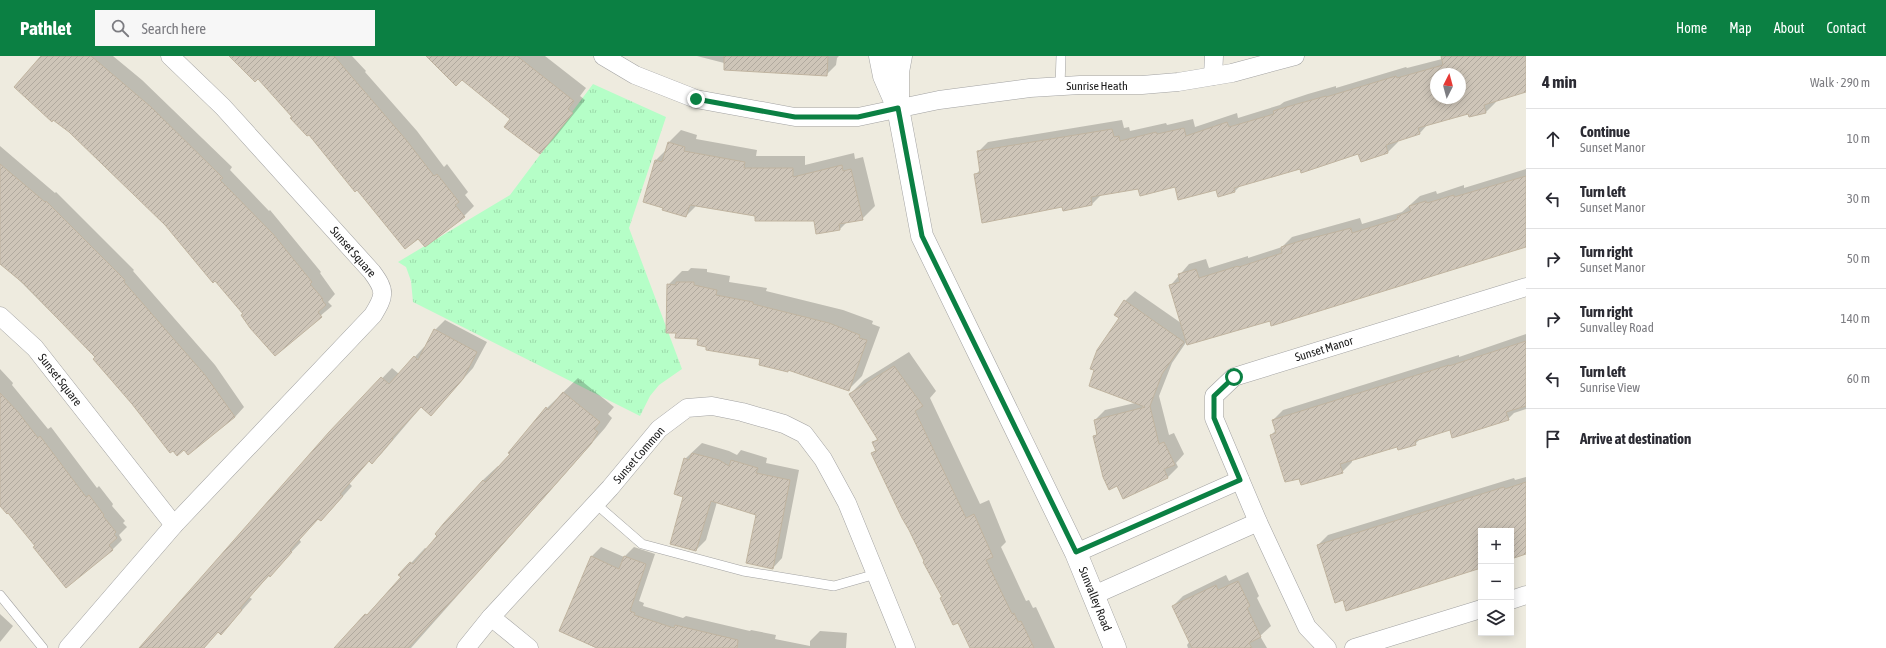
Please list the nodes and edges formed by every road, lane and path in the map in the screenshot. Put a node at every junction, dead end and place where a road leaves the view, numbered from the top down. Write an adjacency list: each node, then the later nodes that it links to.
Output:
1 (170, 56): 16 (street, Sunset Square)
2 (604, 56): 10 (street, Sunrise Heath)
3 (880, 56): 10 (street)
4 (901, 56): 10 (street)
5 (1061, 56): 9 (lane)
6 (1214, 56): 8 (street)
7 (1295, 56): 8 (street, Sunrise Heath)
8 (1213, 76): 9 (street, Sunrise Heath)
9 (1060, 86): 10 (street, Sunrise Heath)
10 (898, 108): 17 (street, Sunvalley Road)
11 (1526, 287): 13 (street, Sunset Manor)
12 (0, 316): 16 (street, Sunset Square)
13 (1240, 480): 15 (street, Sunset Manor); 17 (street)
14 (596, 504): 18 (lane); 18 (street, Sunset Common); 24 (street, Sunset Common)
15 (1258, 522): 20 (street); 31 (street, Sunset Manor)
16 (174, 525): 26 (street, Sunset Square)
17 (1076, 552): 20 (street, Sunvalley Road)
18 (876, 574): 29 (street, Sunset Common)
19 (0, 595): 25 (lane)
20 (1094, 595): 30 (street, Sunvalley Road)
21 (1526, 595): 22 (street)
22 (1514, 599)
23 (1478, 610): 32 (street)
24 (491, 617): 27 (street, Sunset Common); 28 (street)
25 (43, 648)
26 (68, 648)
27 (466, 648)
28 (528, 648)
29 (906, 648)
30 (1115, 648)
31 (1327, 648)
32 (1354, 648)

